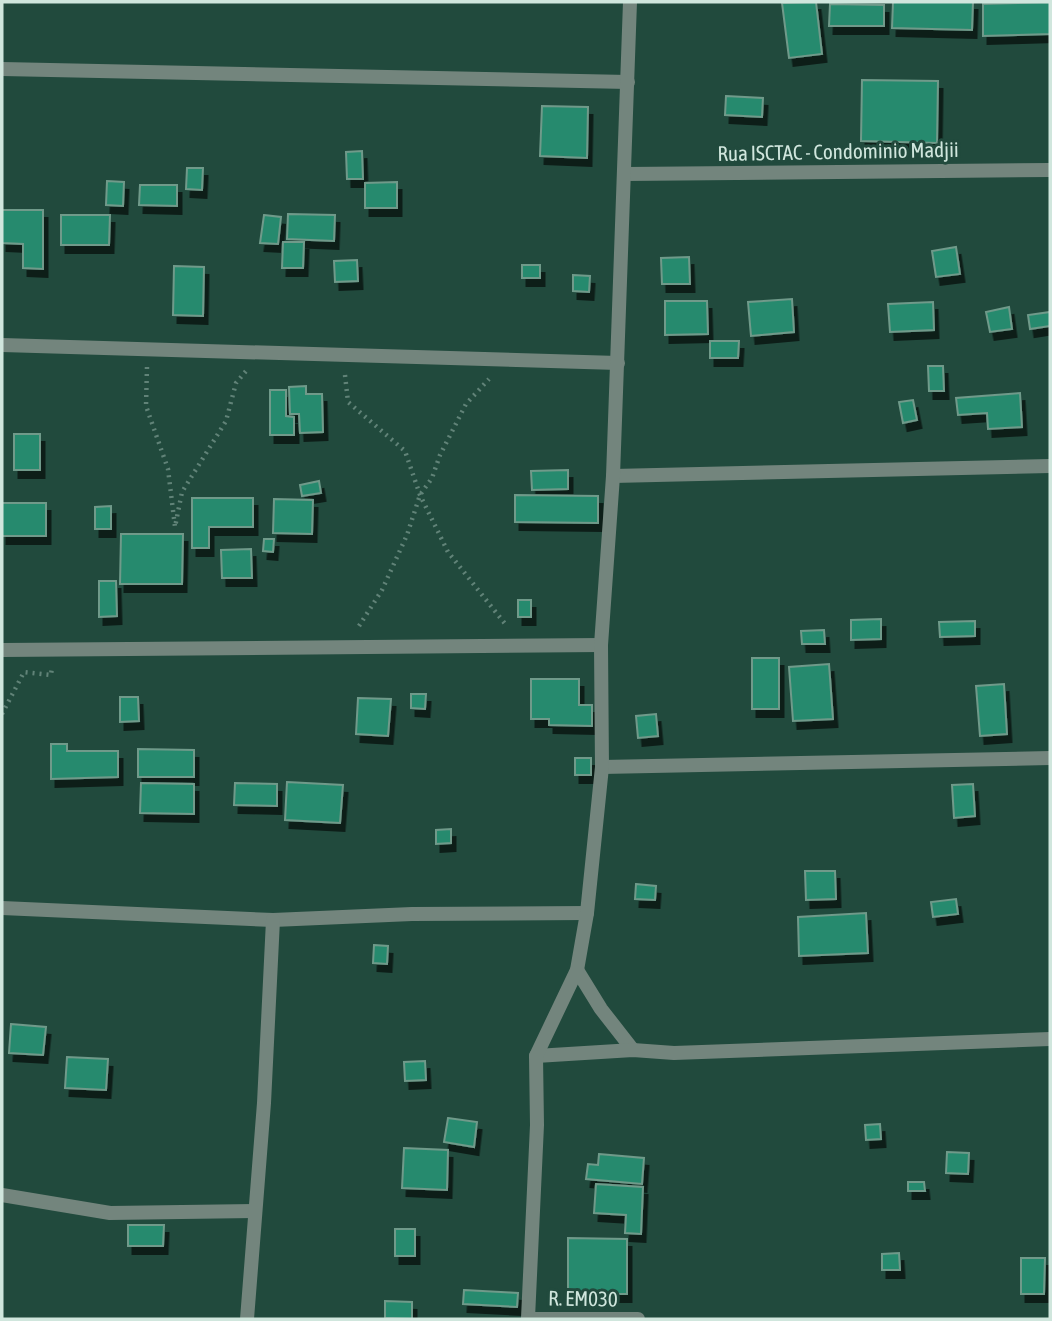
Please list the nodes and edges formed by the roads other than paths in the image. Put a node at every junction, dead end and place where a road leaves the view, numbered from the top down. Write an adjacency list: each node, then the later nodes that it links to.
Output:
1 (631, 2): 3 (street)
2 (2, 69): 3 (street)
3 (628, 82): 5 (street)
4 (1050, 170): 5 (street, Rua ISCTAC - Condominio Madjii)
5 (625, 174): 7 (street)
6 (2, 345): 7 (street)
7 (618, 363): 9 (street)
8 (1050, 466): 9 (street)
9 (613, 476): 10 (street)
10 (601, 645): 11 (street); 13 (street)
11 (2, 650)
12 (1050, 758): 13 (street)
13 (602, 768): 15 (street)
14 (2, 908): 16 (street)
15 (587, 913): 16 (street); 17 (street)
16 (273, 920): 22 (street)
17 (578, 970): 19 (street); 20 (street)
18 (1050, 1039): 19 (street)
19 (633, 1050): 20 (street)
20 (537, 1056): 24 (street)
21 (2, 1195): 22 (street)
22 (254, 1211): 23 (street)
23 (247, 1319)
24 (528, 1319): 25 (street, R. EM030)
25 (638, 1319)

